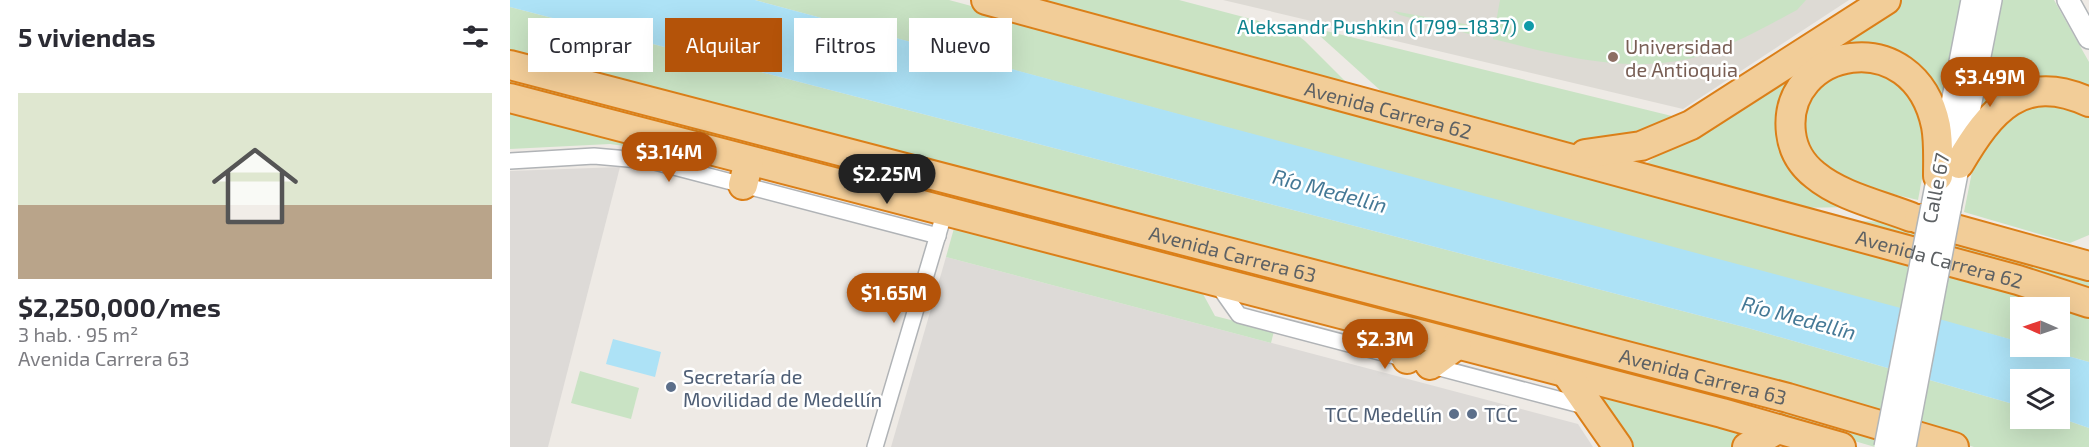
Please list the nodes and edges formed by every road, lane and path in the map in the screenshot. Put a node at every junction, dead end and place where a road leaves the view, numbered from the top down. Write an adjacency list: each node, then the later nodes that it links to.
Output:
1 (986, 0): 10 (highway, Avenida Carrera 62)
2 (1886, 0): 10 (highway)
3 (1972, 0): 12 (main road, Calle 67)
4 (1991, 0): 12 (main road, Calle 67)
5 (2068, 0): 6 (main road)
6 (2089, 38)
7 (510, 65): 26 (highway, Avenida Carrera 63)
8 (510, 98): 13 (highway, Avenida Carrera 63)
9 (2089, 102): 12 (highway)
10 (1567, 155): 15 (highway, Avenida Carrera 62)
11 (510, 161): 13 (street)
12 (1949, 170): 14 (main road, Calle 67); 14 (highway)
13 (746, 173): 16 (highway, Avenida Carrera 63)
14 (1931, 211): 15 (highway, Avenida Carrera 62); 18 (highway, Avenida Carrera 62); 34 (main road, Calle 67, bridge); 35 (main road, Calle 67, bridge)
15 (1791, 217): 21 (highway, Avenida Carrera 62)
16 (942, 223): 20 (highway, Avenida Carrera 63); 30 (street)
17 (2089, 242): 18 (highway)
18 (2057, 255): 19 (highway, Avenida Carrera 62)
19 (2089, 266)
20 (1215, 282): 22 (highway, Avenida Carrera 63); 24 (street)
21 (2089, 303)
22 (1391, 328): 23 (highway, Avenida Carrera 63); 24 (highway)
23 (1457, 345): 24 (highway); 25 (highway, Avenida Carrera 63)
24 (1418, 362): 27 (street)
25 (1568, 374): 27 (highway); 28 (highway, Avenida Carrera 63)
26 (1788, 398): 28 (highway); 36 (highway, Avenida Carrera 63)
27 (1590, 407): 31 (highway)
28 (1722, 413): 29 (highway, Avenida Carrera 63)
29 (1778, 429): 32 (highway); 33 (highway, Avenida Carrera 63)
30 (875, 447)
31 (1617, 447)
32 (1747, 447)
33 (1841, 447)
34 (1885, 447)
35 (1905, 447)
36 (1954, 447)

